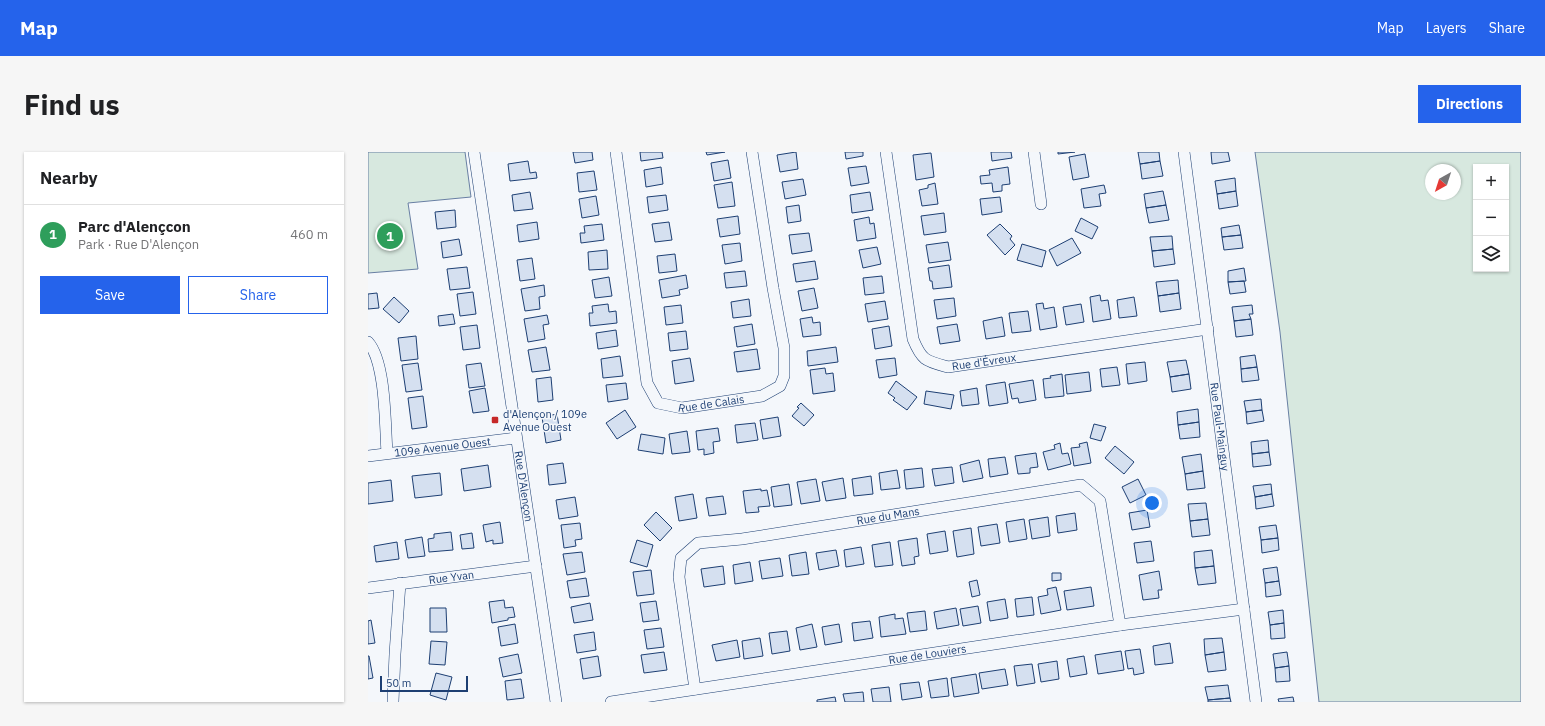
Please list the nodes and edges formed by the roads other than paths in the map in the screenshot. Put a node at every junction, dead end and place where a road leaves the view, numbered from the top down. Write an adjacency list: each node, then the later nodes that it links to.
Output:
1 (474, 152): 10 (street, Rue D'Alençon)
2 (616, 152): 3 (street, Rue de Calais)
3 (752, 152)
4 (886, 152): 8 (street, Rue d'Évreux)
5 (1034, 152): 7 (street)
6 (1184, 152): 8 (street, Rue Paul-Mainguy)
7 (1041, 204)
8 (1208, 329): 16 (street, Rue Paul-Mainguy)
9 (368, 342): 11 (street)
10 (516, 438): 11 (street, 109e Avenue Ouest); 13 (street, Rue D'Alençon)
11 (387, 453): 12 (street, 109e Avenue Ouest)
12 (368, 456)
13 (536, 566): 14 (street, Rue Yvan); 20 (street, Rue D'Alençon)
14 (400, 583): 15 (street, Rue Yvan); 19 (street)
15 (368, 588)
16 (1244, 609): 17 (street, Rue de Louviers); 22 (street, Rue Paul-Mainguy)
17 (1120, 625): 18 (street, Rue de Louviers); 18 (street, Rue du Mans)
18 (695, 688): 21 (street, Rue de Louviers)
19 (393, 702)
20 (556, 702)
21 (611, 702)
22 (1256, 702)

